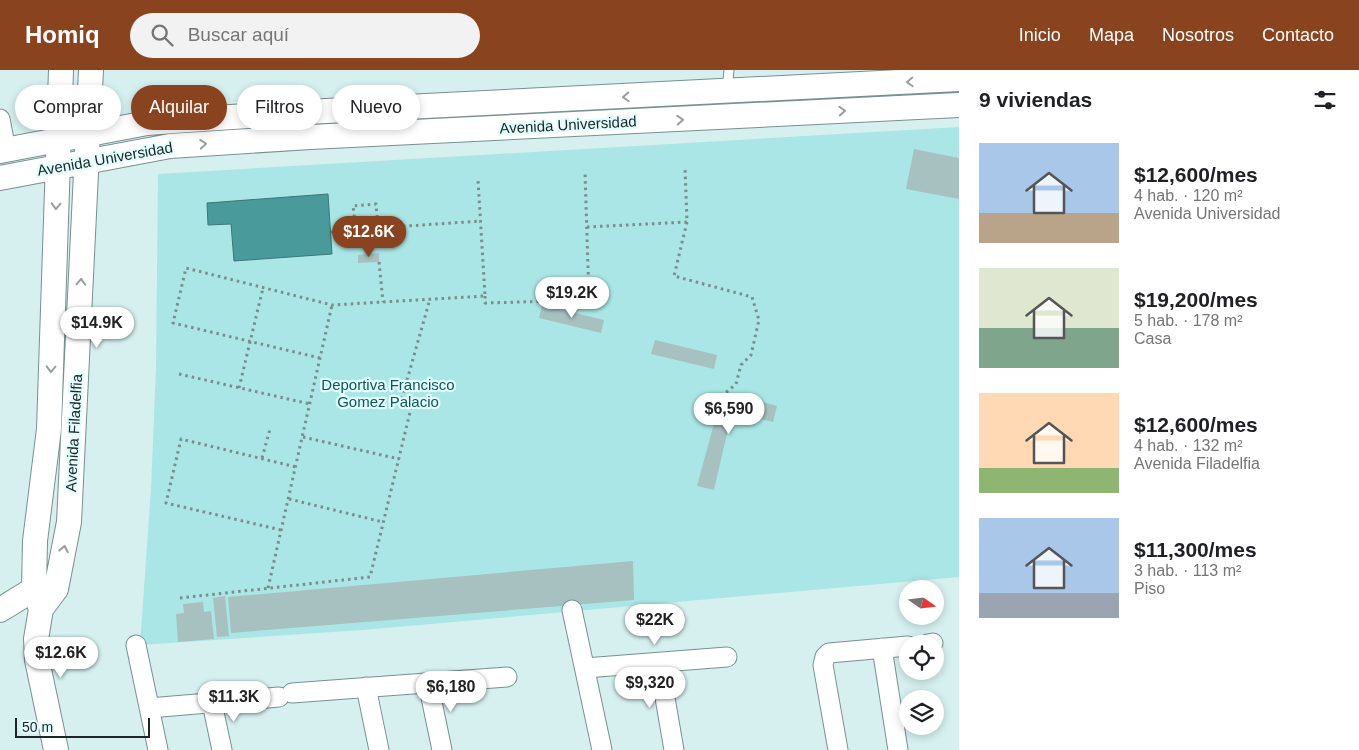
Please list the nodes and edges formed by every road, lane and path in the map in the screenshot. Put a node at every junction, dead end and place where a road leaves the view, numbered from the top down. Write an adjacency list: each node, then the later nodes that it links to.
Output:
1 (61, 70): 14 (street, Avenida Filadelfia)
2 (91, 70): 12 (street, Avenida Filadelfia)
3 (959, 79): 5 (street, Avenida Universidad, one-way to 5)
4 (652, 96): 5 (street, Avenida Universidad); 7 (street, Avenida Universidad, one-way to 7); 10 (street)
5 (726, 97): 6 (street, Avenida Universidad, one-way to 6); 10 (street, Avenida Universidad, one-way to 5)
6 (959, 105)
7 (322, 111)
8 (237, 117): 12 (street, Avenida Universidad)
9 (0, 119): 15 (street)
10 (654, 121): 13 (street, Avenida Universidad)
11 (309, 130): 13 (street)
12 (89, 134): 14 (street, Avenida Universidad); 16 (street, Avenida Filadelfia)
13 (310, 137): 16 (street, Avenida Universidad, one-way to 13)
14 (59, 140): 15 (street, Avenida Universidad); 17 (street, Avenida Filadelfia)
15 (3, 151)
16 (87, 161): 17 (street, Avenida Universidad); 47 (street, Avenida Filadelfia, one-way to 16)
17 (58, 167): 20 (street, Avenida Universidad); 47 (street, Avenida Filadelfia, one-way to 47)
18 (685, 167): 23 (path)
19 (585, 172): 24 (path)
20 (0, 178)
21 (478, 180): 22 (path)
22 (481, 221): 25 (path); 28 (path)
23 (687, 222): 24 (path); 37 (path)
24 (586, 227): 28 (path)
25 (330, 232)
26 (380, 262): 30 (path)
27 (263, 288): 31 (path); 32 (path); 32 (path)
28 (485, 296): 29 (path)
29 (430, 299): 30 (path); 41 (path)
30 (382, 302): 31 (path)
31 (332, 305): 33 (path)
32 (250, 341): 33 (path); 35 (path)
33 (320, 358): 36 (path)
34 (179, 374): 35 (path)
35 (239, 388): 36 (path)
36 (310, 404): 39 (path)
37 (720, 407)
38 (270, 429): 40 (path)
39 (302, 436): 41 (path); 42 (path)
40 (262, 458): 42 (path); 45 (path)
41 (399, 459): 44 (path)
42 (296, 467): 43 (path)
43 (289, 499): 44 (path); 45 (path)
44 (383, 522): 46 (path)
45 (281, 530): 46 (path)
46 (268, 588): 48 (path)
47 (44, 596): 49 (street); 62 (street, Avenida Filadelfia)
48 (180, 598)
49 (0, 610)
50 (572, 610): 56 (street)
51 (136, 645): 61 (street)
52 (899, 647): 53 (street)
53 (882, 648): 69 (street); 70 (street)
54 (727, 657): 55 (street)
55 (659, 663): 56 (street); 68 (street)
56 (585, 668): 67 (street)
57 (507, 677): 58 (street)
58 (428, 683): 59 (street); 66 (street)
59 (366, 688): 60 (street); 65 (street)
60 (212, 703): 61 (street); 64 (street)
61 (149, 708): 63 (street)
62 (56, 750)
63 (158, 750)
64 (222, 750)
65 (378, 750)
66 (442, 750)
67 (602, 750)
68 (674, 750)
69 (838, 750)
70 (898, 750)

